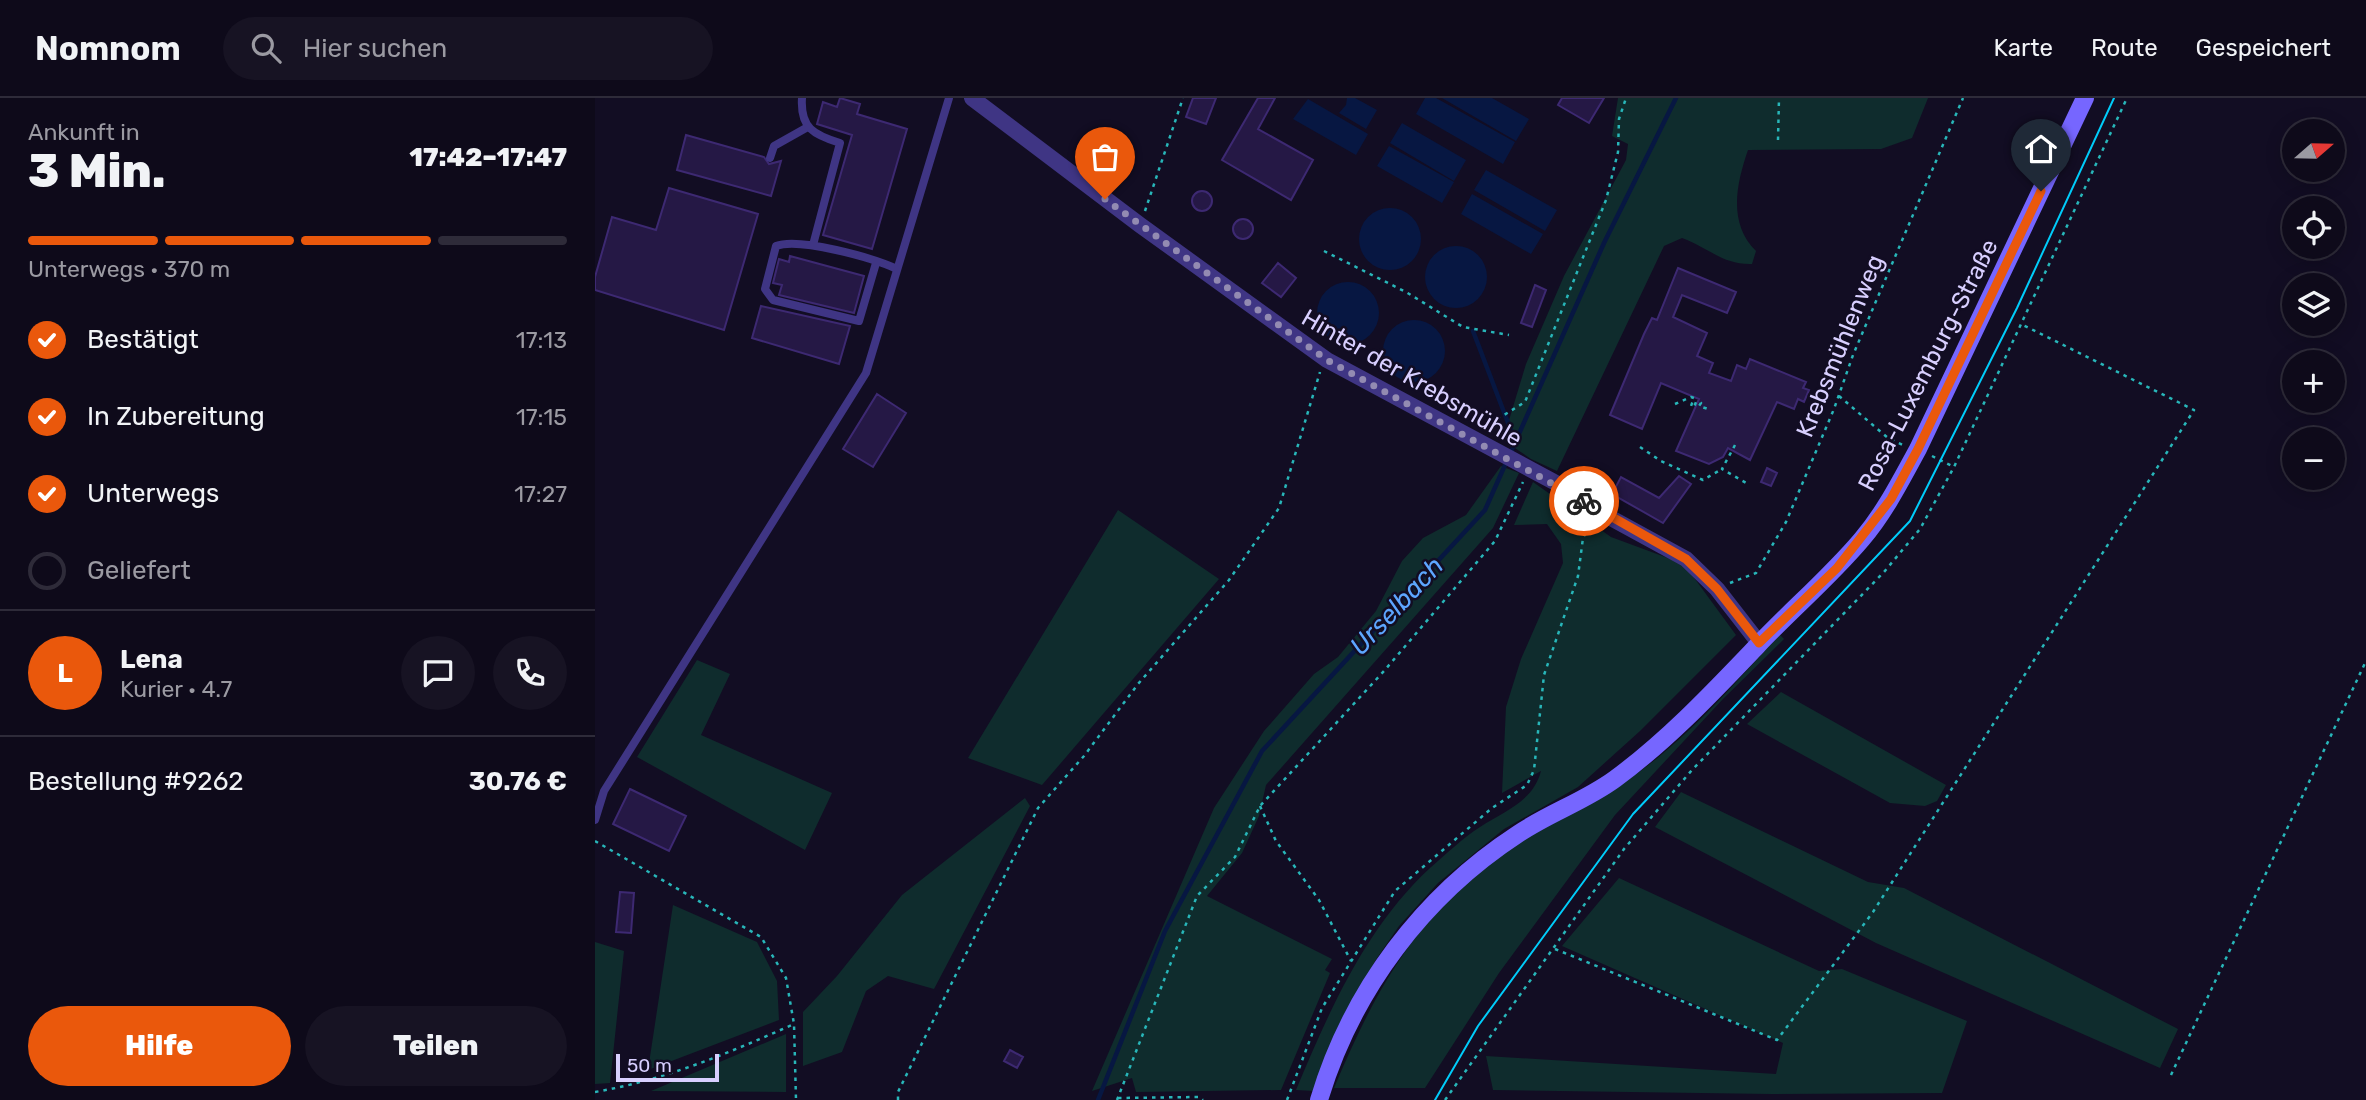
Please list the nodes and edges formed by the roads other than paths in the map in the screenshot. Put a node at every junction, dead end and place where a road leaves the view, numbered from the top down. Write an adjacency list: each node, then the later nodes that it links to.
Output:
1 (802, 98): 5 (lane)
2 (949, 98): 9 (lane)
3 (972, 98): 10 (street, Hinter der Krebsmühle)
4 (2085, 98): 10 (main road, Rosa-Luxemburg-Straße)
5 (806, 128): 6 (lane); 7 (lane)
6 (770, 159)
7 (813, 244): 8 (lane); 8 (lane)
8 (876, 263): 9 (lane)
9 (897, 269): 11 (lane)
10 (1759, 643): 12 (main road, Rosa-Luxemburg-Straße)
11 (595, 820)
12 (1319, 1100)

